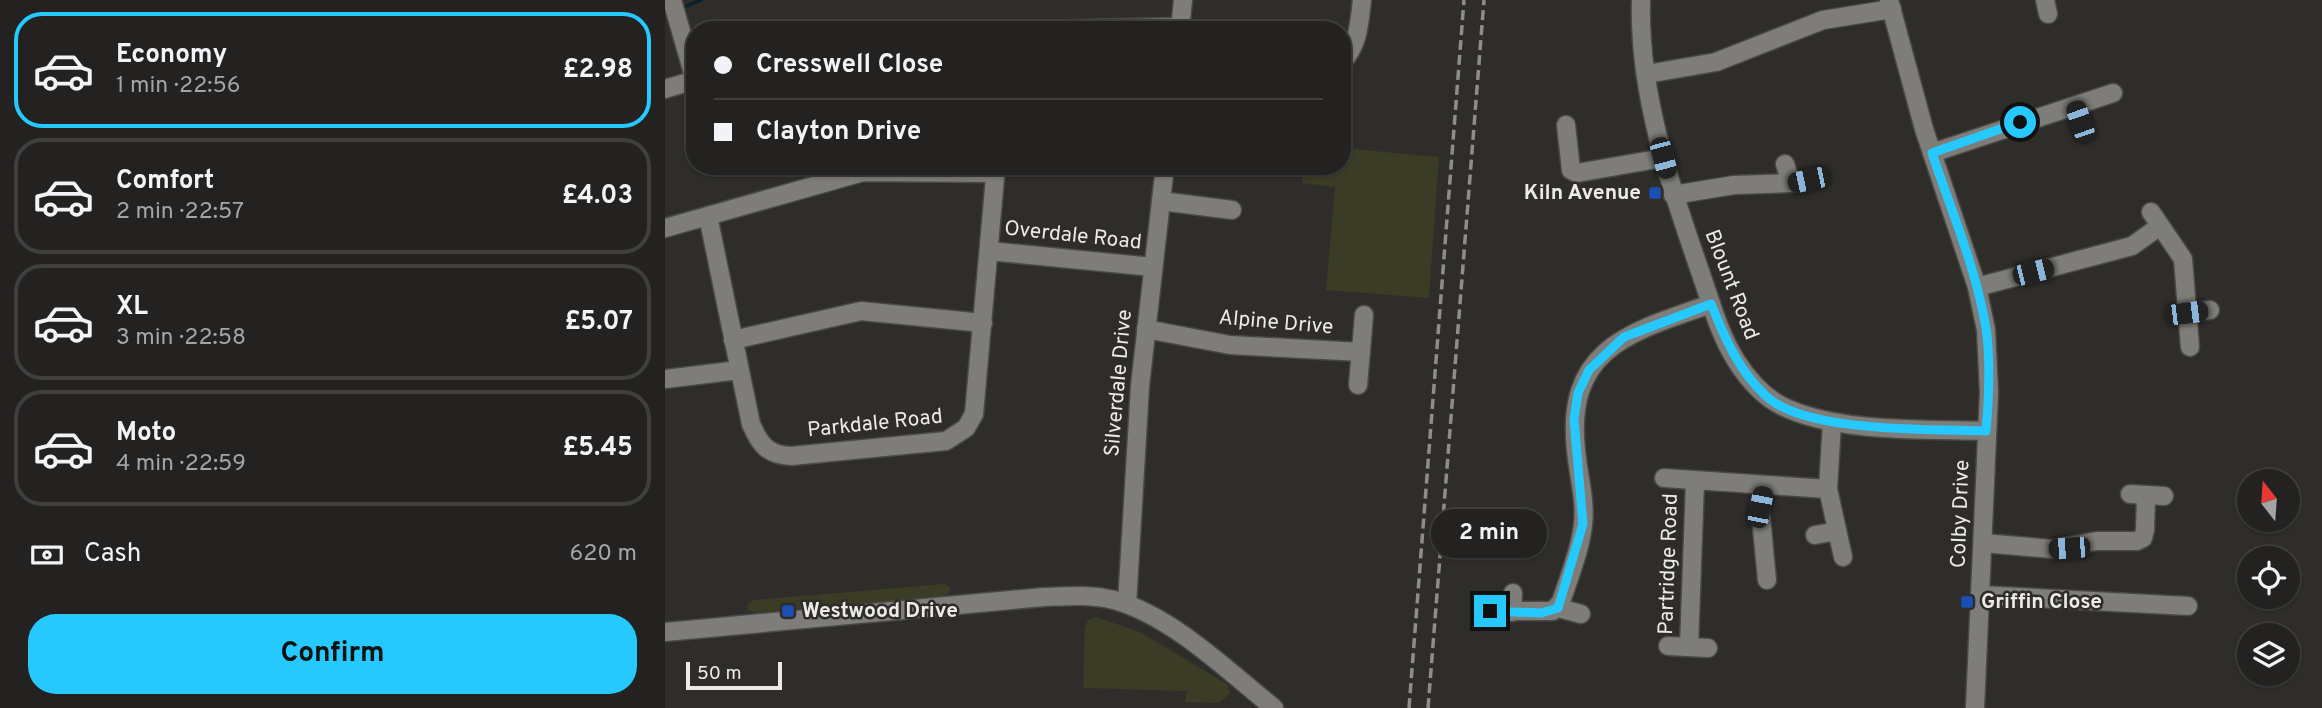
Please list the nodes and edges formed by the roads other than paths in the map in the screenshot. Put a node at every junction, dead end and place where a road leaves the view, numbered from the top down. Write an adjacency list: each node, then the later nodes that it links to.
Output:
1 (672, 0): 7 (street)
2 (1183, 0): 6 (street)
3 (1362, 0): 8 (street)
4 (1641, 0): 9 (street, Blount Road)
5 (1890, 4): 9 (street); 14 (street, Colby Drive)
6 (1181, 21)
7 (686, 49)
8 (1351, 49)
9 (1647, 74): 15 (street, Blount Road)
10 (686, 83): 11 (street)
11 (665, 89)
12 (2113, 93): 14 (street)
13 (1566, 125): 15 (street)
14 (1932, 153): 27 (street, Colby Drive)
15 (1663, 158): 20 (street, Blount Road)
16 (1785, 164): 20 (street)
17 (852, 175): 23 (street)
18 (995, 175): 25 (street, Parkdale Road)
19 (1164, 175): 21 (street, Silverdale Drive)
20 (1673, 195): 28 (street, Blount Road)
21 (1161, 201): 22 (street); 26 (street, Silverdale Drive)
22 (1232, 210)
23 (708, 216): 24 (street); 34 (street, Parkdale Road)
24 (665, 228)
25 (989, 251): 26 (street, Overdale Road); 32 (street, Parkdale Road)
26 (1153, 267): 33 (street, Silverdale Drive)
27 (1977, 288): 30 (street); 41 (street, Colby Drive)
28 (1711, 304): 40 (street, Blount Road); 56 (street)
29 (2210, 310): 30 (street)
30 (2187, 313): 35 (street)
31 (1364, 315): 36 (street)
32 (983, 323): 34 (street); 37 (street, Parkdale Road)
33 (1146, 329): 36 (street, Alpine Drive); 54 (street, Silverdale Drive)
34 (733, 340): 37 (street, Parkdale Road)
35 (2190, 347)
36 (1361, 352): 39 (street)
37 (739, 370): 38 (street)
38 (665, 379)
39 (1358, 385)
40 (1832, 422): 41 (street, Blount Road); 45 (street)
41 (1986, 431): 49 (street, Colby Drive)
42 (1664, 478): 43 (street)
43 (1695, 482): 44 (street); 62 (street, Partridge Road)
44 (1764, 486): 45 (street); 51 (street)
45 (1828, 489): 47 (street)
46 (2147, 495): 49 (street)
47 (1837, 531): 48 (street); 50 (street)
48 (1815, 535)
49 (1983, 543): 53 (street, Colby Drive)
50 (1843, 557)
51 (1767, 580)
52 (1513, 593): 58 (street)
53 (1980, 595): 55 (street); 65 (street, Colby Drive)
54 (1126, 604): 60 (street); 64 (street)
55 (2188, 606)
56 (1558, 608): 58 (street); 59 (street)
57 (1490, 611): 58 (street)
58 (1512, 612)
59 (1581, 614)
60 (665, 632)
61 (1668, 646): 62 (street, Partridge Road)
62 (1689, 647): 63 (street, Partridge Road)
63 (1708, 648)
64 (1274, 708)
65 (1975, 708)

